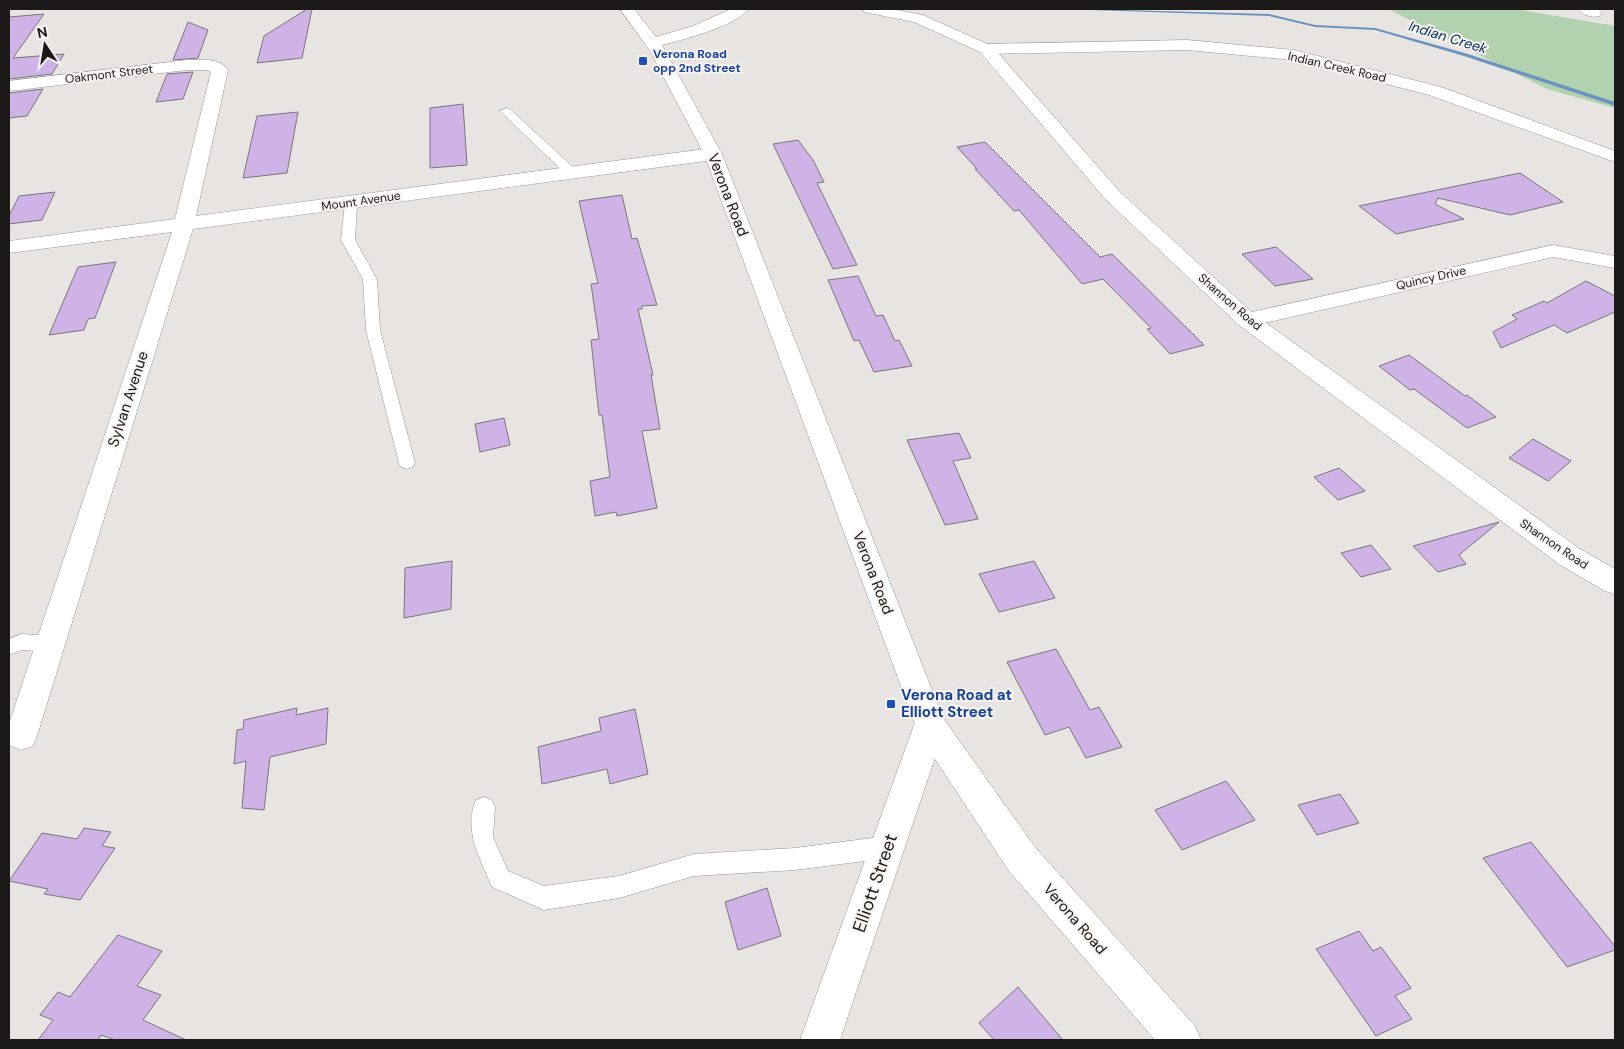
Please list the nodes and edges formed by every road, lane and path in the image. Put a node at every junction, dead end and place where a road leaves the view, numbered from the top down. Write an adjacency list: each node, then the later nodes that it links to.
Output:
1 (627, 9): 5 (street, Verona Road)
2 (741, 9): 5 (street)
3 (868, 9): 4 (street, Shannon Road)
4 (986, 48): 10 (street, Indian Creek Road); 16 (street, Shannon Road)
5 (657, 49): 9 (street, Verona Road)
6 (210, 65): 7 (street, Oakmont Street); 13 (street, Sylvan Avenue)
7 (9, 86)
8 (506, 111): 11 (lane)
9 (713, 154): 11 (street, Mount Avenue); 21 (street, Verona Road)
10 (1615, 157)
11 (572, 173): 12 (street, Mount Avenue)
12 (351, 203): 13 (street, Mount Avenue); 17 (lane)
13 (184, 225): 14 (street, Mount Avenue); 19 (street, Sylvan Avenue)
14 (9, 247)
15 (1614, 263): 16 (street, Quincy Drive)
16 (1247, 320): 18 (street, Shannon Road)
17 (407, 463)
18 (1615, 583)
19 (51, 644): 20 (lane); 22 (street, Sylvan Avenue)
20 (9, 646)
21 (930, 725): 24 (street, Elliott Street); 26 (street, Verona Road)
22 (15, 740)
23 (484, 807): 24 (lane)
24 (888, 847): 25 (street, Elliott Street)
25 (820, 1040)
26 (1181, 1040)

